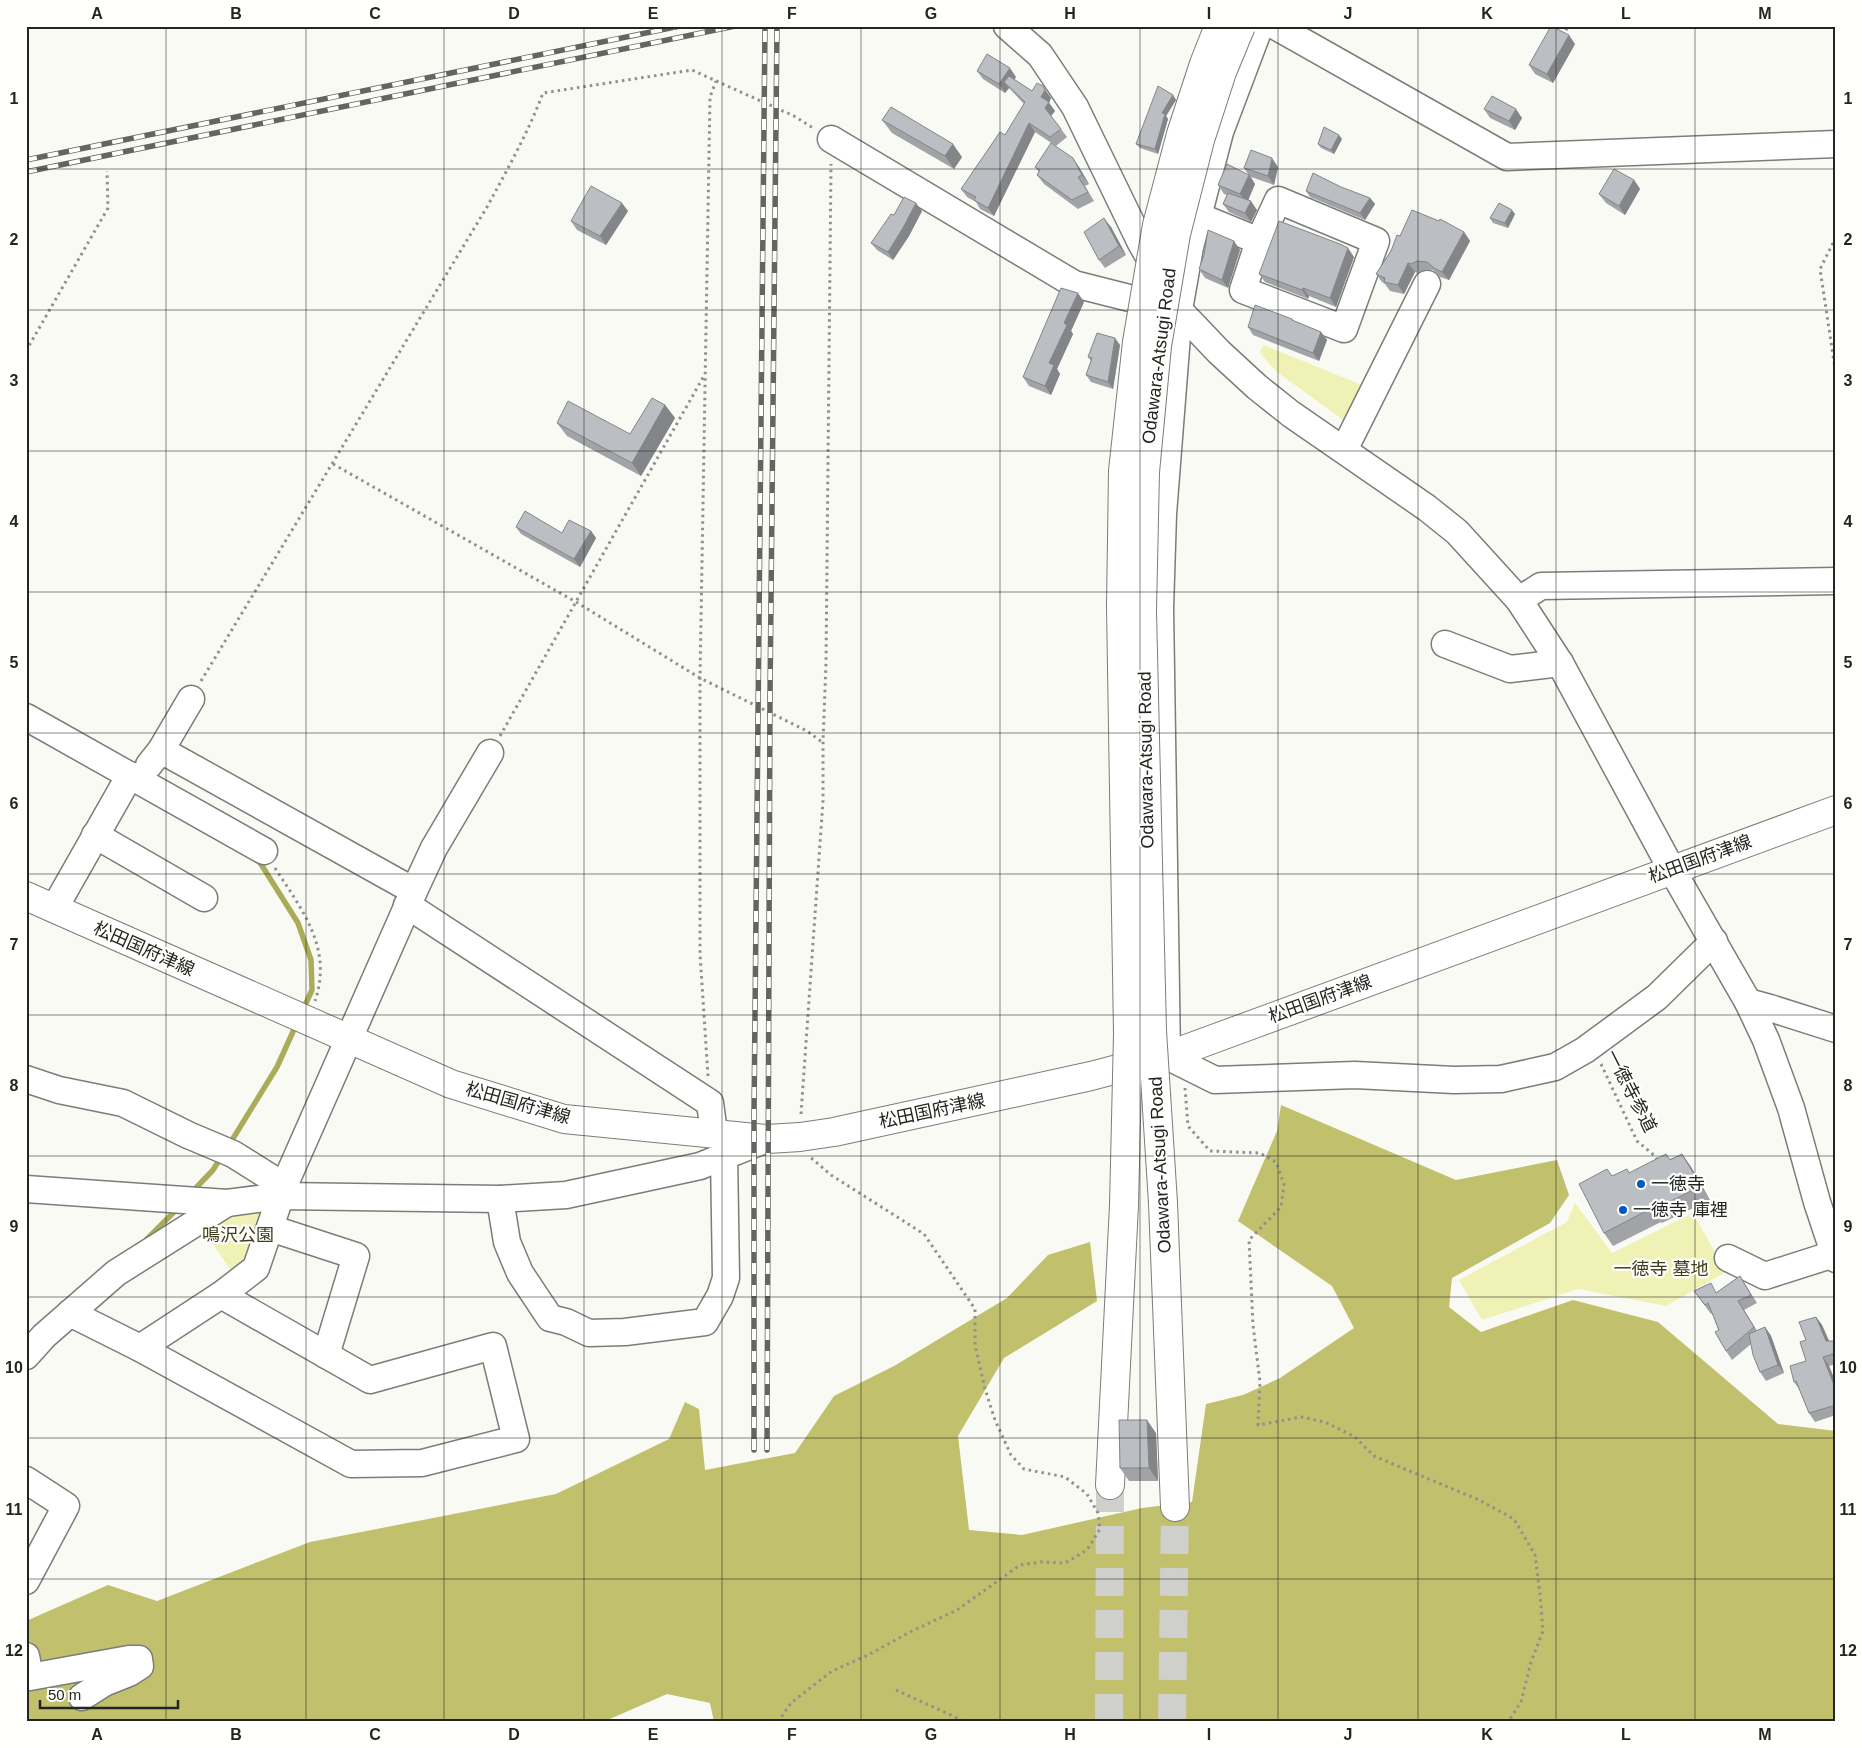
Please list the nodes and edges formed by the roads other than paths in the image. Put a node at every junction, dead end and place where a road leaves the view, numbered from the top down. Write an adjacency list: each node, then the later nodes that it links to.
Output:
1 (1006, 26): 11 (street)
2 (1219, 26): 50 (main road, Odawara-Atsugi Road, bridge)
3 (1241, 26): 51 (main road, Odawara-Atsugi Road, bridge)
4 (1260, 26): 8 (street)
5 (1275, 26): 7 (street)
6 (831, 139): 11 (street)
7 (1836, 144)
8 (1198, 216): 9 (street); 11 (street)
9 (1259, 241): 9 (street)
10 (1427, 284): 12 (street)
11 (1179, 310): 12 (street); 34 (street)
12 (1344, 450): 14 (street)
13 (1836, 581): 14 (street)
14 (1519, 600): 16 (street)
15 (1445, 644): 16 (street)
16 (1560, 664): 25 (street)
17 (191, 699): 19 (street)
18 (26, 717): 21 (street)
19 (161, 750): 21 (street); 28 (street)
20 (490, 753): 28 (street)
21 (134, 777): 23 (street); 24 (street)
22 (1836, 810): 25 (main road, 松田国府津線)
23 (95, 835): 27 (street); 29 (street)
24 (264, 851)
25 (1672, 870): 30 (street); 34 (main road, 松田国府津線)
26 (26, 896): 29 (main road, 松田国府津線)
27 (204, 898)
28 (411, 898): 33 (street); 36 (street)
29 (54, 909): 33 (main road, 松田国府津線)
30 (1714, 941): 31 (street); 34 (street)
31 (1748, 1002): 32 (street); 42 (street)
32 (1836, 1029)
33 (350, 1038): 36 (main road, 松田国府津線); 38 (street)
34 (1167, 1056): 36 (main road, 松田国府津線)
35 (26, 1079): 38 (street)
36 (719, 1144): 39 (street); 39 (street)
37 (26, 1189): 40 (street)
38 (282, 1191): 39 (street); 40 (street); 41 (street)
39 (500, 1199)
40 (227, 1203): 45 (street)
41 (270, 1228): 44 (street); 47 (street)
42 (1835, 1256): 43 (street)
43 (1728, 1258)
44 (221, 1295): 46 (street); 47 (street)
45 (70, 1313): 46 (street); 48 (street)
46 (140, 1348): 47 (street)
47 (326, 1355)
48 (26, 1356)
49 (26, 1480): 52 (street)
50 (1110, 1485)
51 (1175, 1506)
52 (26, 1581)
53 (26, 1656): 54 (street)
54 (82, 1697)

